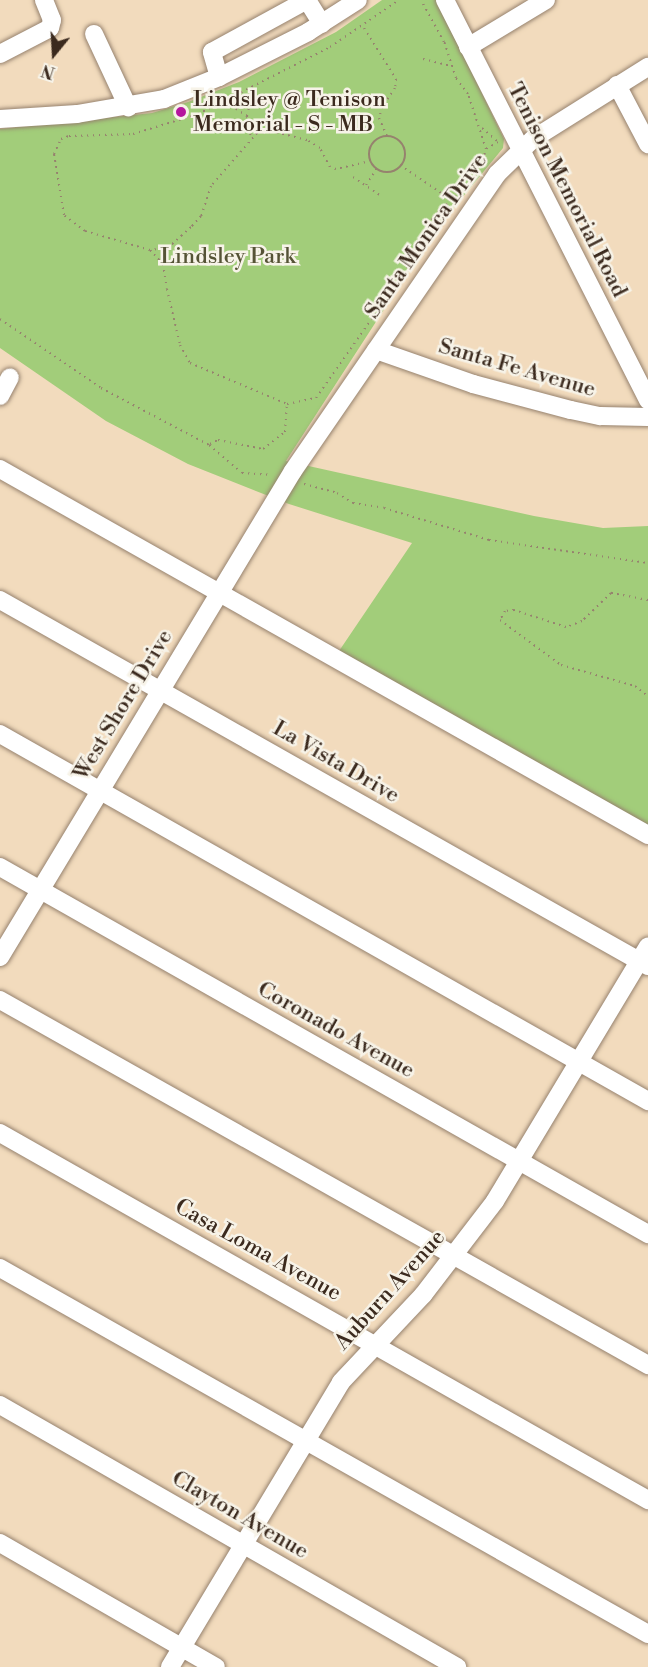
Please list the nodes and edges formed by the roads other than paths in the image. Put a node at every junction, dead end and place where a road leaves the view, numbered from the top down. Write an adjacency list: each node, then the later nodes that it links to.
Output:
1 (44, 0): 8 (street)
2 (358, 0): 5 (street)
3 (444, 0): 7 (street, Tenison Memorial Road)
4 (546, 0): 7 (street)
5 (322, 24): 10 (street); 10 (street)
6 (94, 34): 12 (street)
7 (468, 47): 15 (street, Tenison Memorial Road)
8 (0, 54)
9 (648, 67): 11 (street, Santa Monica Drive)
10 (219, 77): 12 (street)
11 (617, 85): 14 (street); 15 (street, Santa Monica Drive)
12 (128, 107): 13 (street)
13 (0, 119)
14 (648, 144)
15 (519, 150): 16 (street, Santa Monica Drive); 19 (street, Tenison Memorial Road)
16 (376, 350): 20 (street, Santa Fe Avenue); 22 (street, Santa Monica Drive)
17 (10, 377): 18 (street)
18 (0, 396)
19 (648, 401)
20 (648, 417)
21 (0, 469): 23 (street)
22 (287, 479): 23 (street, West Shore Drive)
23 (218, 592): 25 (street, West Shore Drive); 28 (street)
24 (0, 600): 25 (street, La Vista Drive)
25 (160, 690): 27 (street, West Shore Drive); 32 (street, La Vista Drive)
26 (0, 734): 27 (street)
27 (100, 790): 30 (street, West Shore Drive); 34 (street)
28 (648, 835)
29 (0, 867): 30 (street, Coronado Avenue)
30 (39, 890): 31 (street, West Shore Drive); 37 (street, Coronado Avenue)
31 (0, 957)
32 (645, 958): 34 (street, Auburn Avenue)
33 (0, 1000): 39 (street)
34 (578, 1062): 35 (street); 37 (street, Auburn Avenue)
35 (648, 1101)
36 (0, 1133): 41 (street, Casa Loma Avenue)
37 (519, 1161): 38 (street, Coronado Avenue); 39 (street, Auburn Avenue)
38 (648, 1234)
39 (454, 1256): 41 (street, Auburn Avenue); 42 (street)
40 (0, 1268): 44 (street)
41 (375, 1344): 44 (street, Auburn Avenue); 45 (street, Casa Loma Avenue)
42 (648, 1365)
43 (0, 1405): 47 (street, Clayton Avenue)
44 (307, 1441): 47 (street, Auburn Avenue); 48 (street)
45 (648, 1500)
46 (0, 1543): 49 (street)
47 (243, 1544): 49 (street, Auburn Avenue); 52 (street, Clayton Avenue)
48 (648, 1634)
49 (182, 1647): 50 (street, Auburn Avenue); 51 (street)
50 (170, 1667)
51 (216, 1667)
52 (457, 1667)

